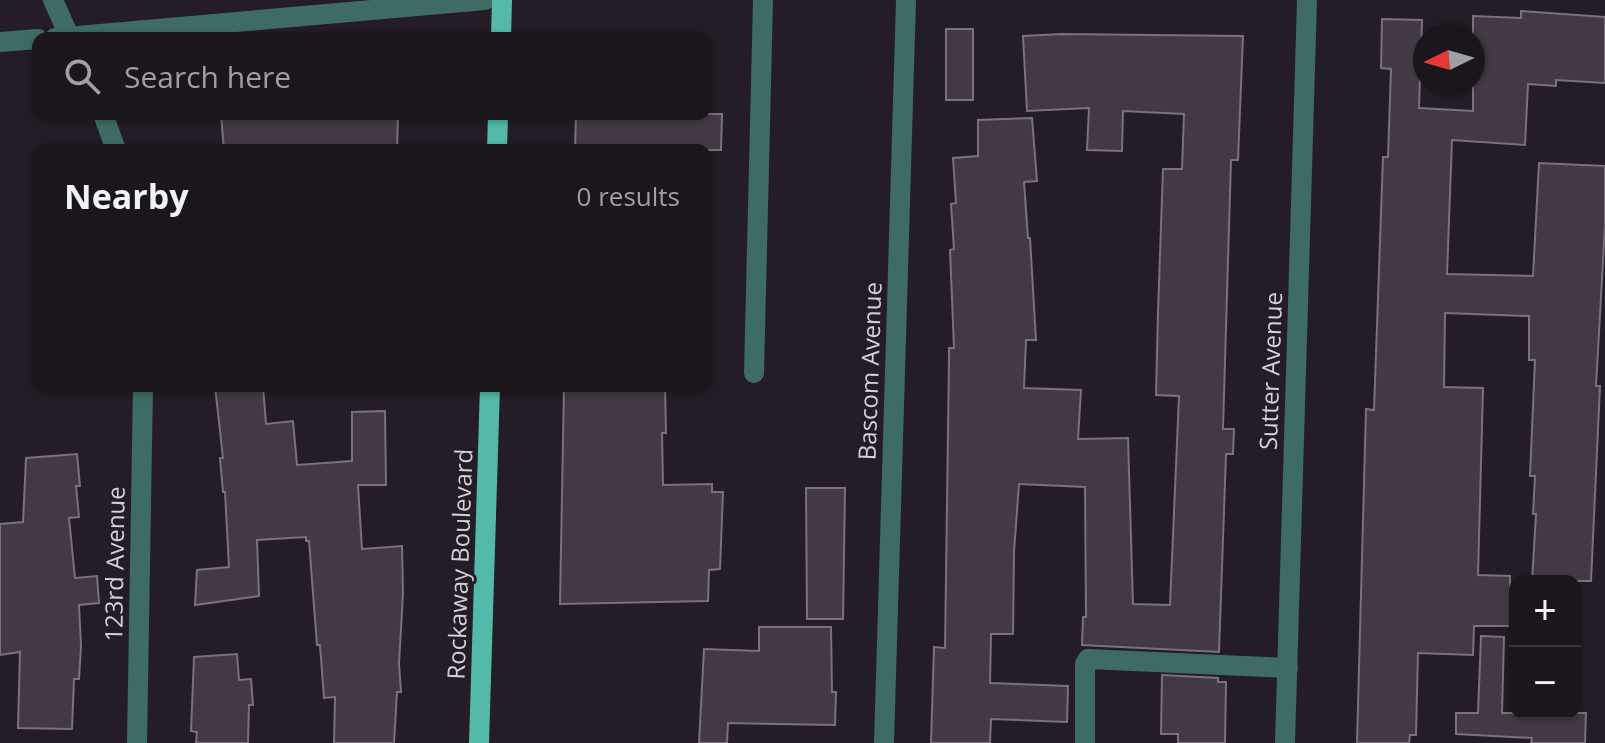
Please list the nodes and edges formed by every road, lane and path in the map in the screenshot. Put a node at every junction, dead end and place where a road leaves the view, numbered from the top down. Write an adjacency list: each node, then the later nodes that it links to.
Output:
1 (53, 0): 7 (street)
2 (485, 0): 8 (street)
3 (502, 0): 9 (main road)
4 (763, 0): 16 (street)
5 (906, 0): 22 (street, Bascom Avenue)
6 (1307, 0): 19 (street, Sutter Avenue)
7 (67, 32)
8 (136, 32)
9 (501, 32)
10 (32, 39): 11 (street)
11 (0, 42)
12 (105, 120): 14 (street)
13 (498, 120): 15 (main road)
14 (114, 144)
15 (497, 144)
16 (754, 373)
17 (143, 392): 20 (street, 123rd Avenue)
18 (490, 392): 21 (main road, Rockaway Boulevard)
19 (1288, 668): 23 (street); 24 (street, Sutter Avenue)
20 (137, 743)
21 (479, 743)
22 (884, 743)
23 (1085, 743)
24 (1285, 743)

